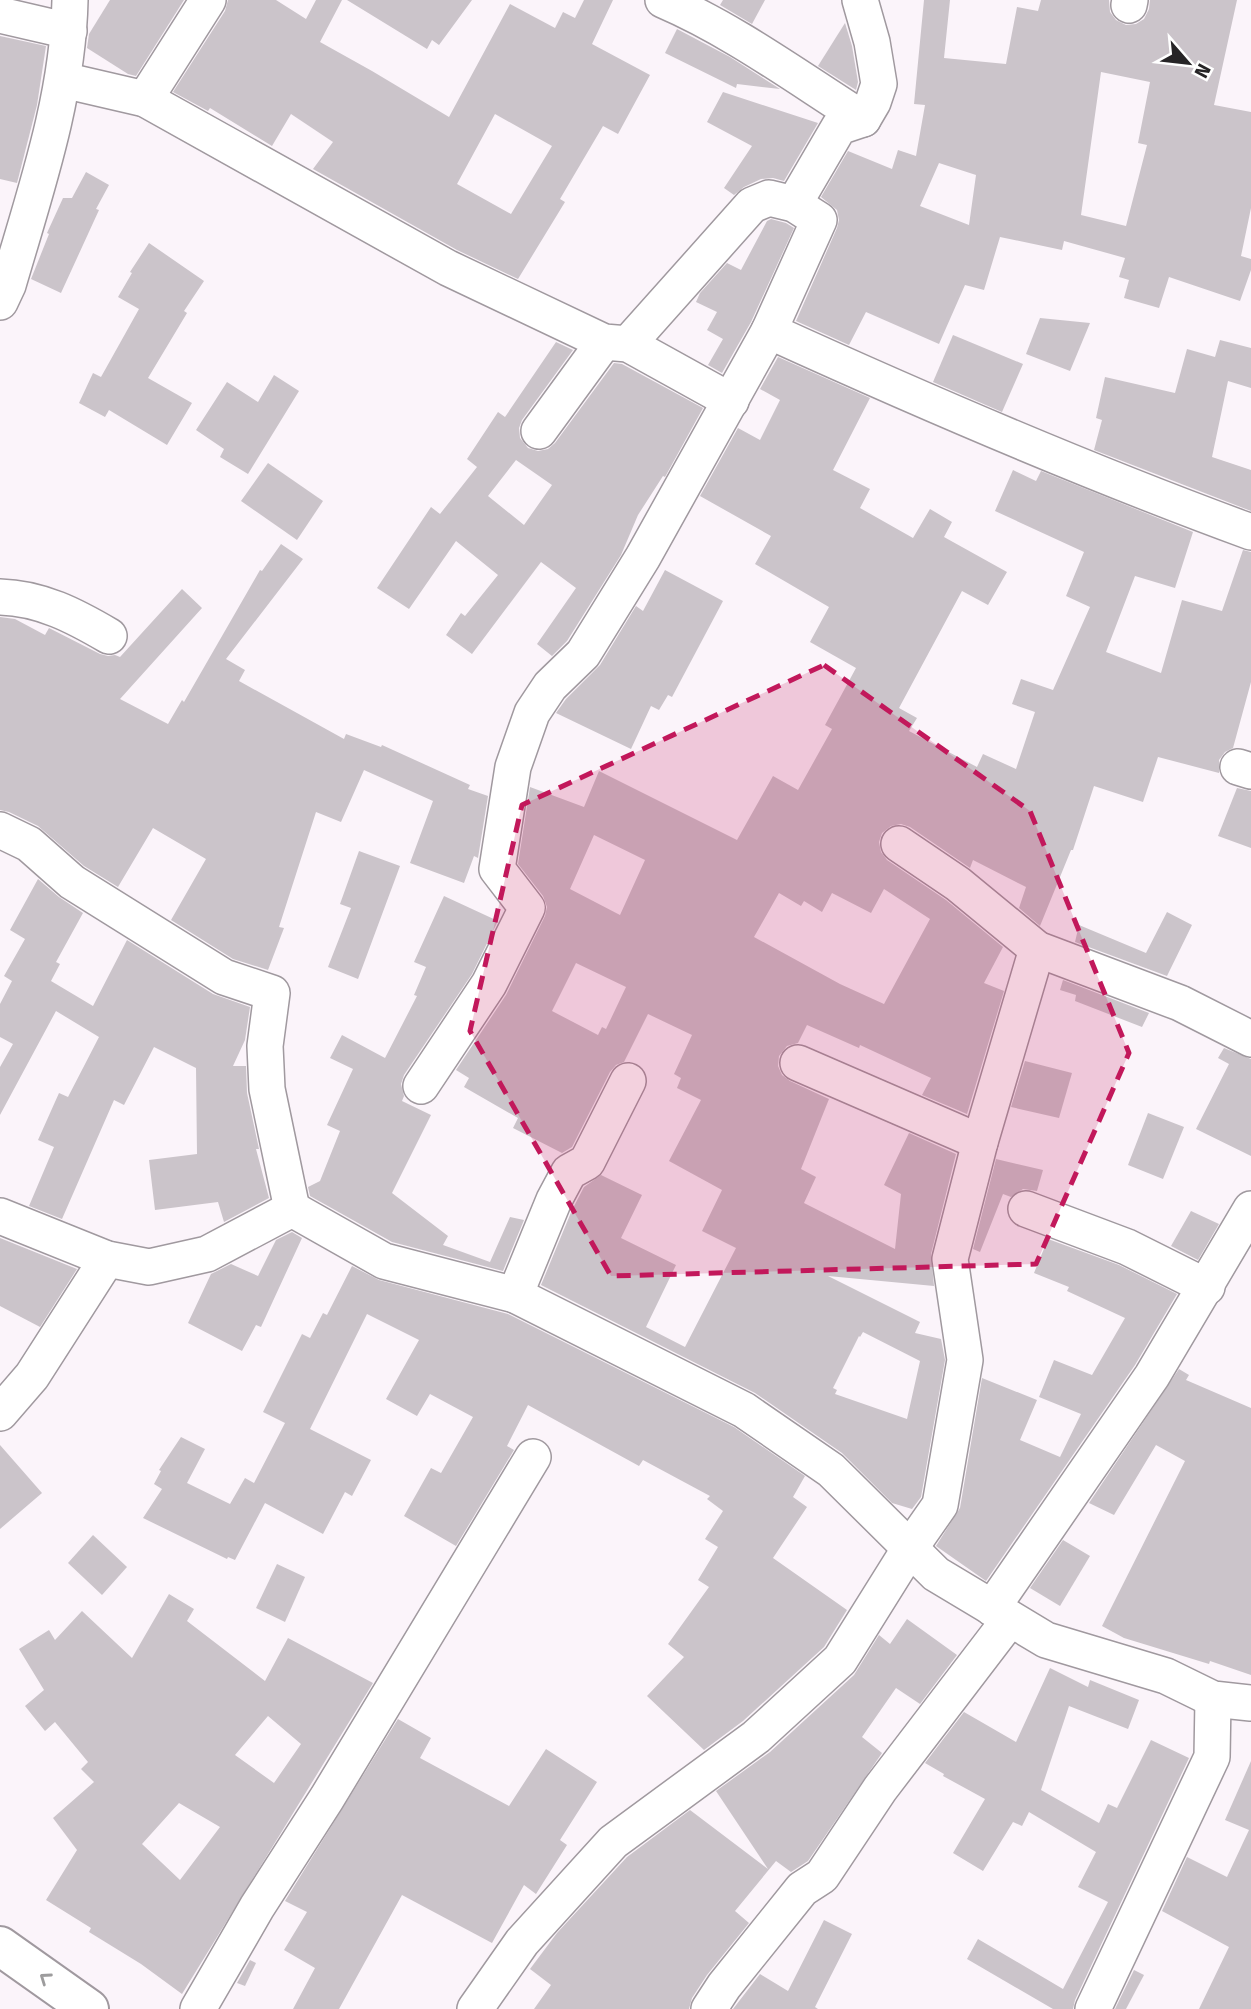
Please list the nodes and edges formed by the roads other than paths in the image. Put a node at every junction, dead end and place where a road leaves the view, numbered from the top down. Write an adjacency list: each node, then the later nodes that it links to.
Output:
1 (208, 0): 7 (street)
2 (860, 0): 8 (street)
3 (676, 3): 8 (street)
4 (0, 15): 5 (street)
5 (70, 16): 6 (street)
6 (63, 80): 7 (street); 10 (street)
7 (145, 99): 12 (street)
8 (863, 119): 9 (street)
9 (794, 204): 11 (street); 12 (street)
10 (0, 302)
11 (769, 331): 13 (street); 15 (street)
12 (616, 343): 13 (street); 14 (street)
13 (730, 401): 24 (street)
14 (539, 431)
15 (1251, 532)
16 (0, 597): 17 (street)
17 (109, 636)
18 (0, 830): 26 (street)
19 (899, 844): 20 (street)
20 (1037, 949): 21 (street); 25 (street)
21 (1251, 1039)
22 (798, 1063): 25 (street)
23 (628, 1081): 32 (street)
24 (421, 1086)
25 (980, 1142): 35 (street)
26 (292, 1209): 30 (street); 32 (street)
27 (1026, 1209): 31 (street)
28 (1251, 1209): 31 (street)
29 (0, 1216): 30 (street)
30 (107, 1259): 33 (street)
31 (1207, 1287): 36 (street)
32 (515, 1295): 35 (street)
33 (0, 1413)
34 (533, 1457): 41 (street)
35 (910, 1548): 36 (street); 42 (street)
36 (1001, 1614): 37 (street); 43 (street)
37 (1213, 1699): 38 (street); 44 (street)
38 (1251, 1703)
39 (0, 1946): 40 (main road, one-way to 39)
40 (89, 2009)
41 (198, 2009)
42 (475, 2009)
43 (709, 2009)
44 (1093, 2009)

